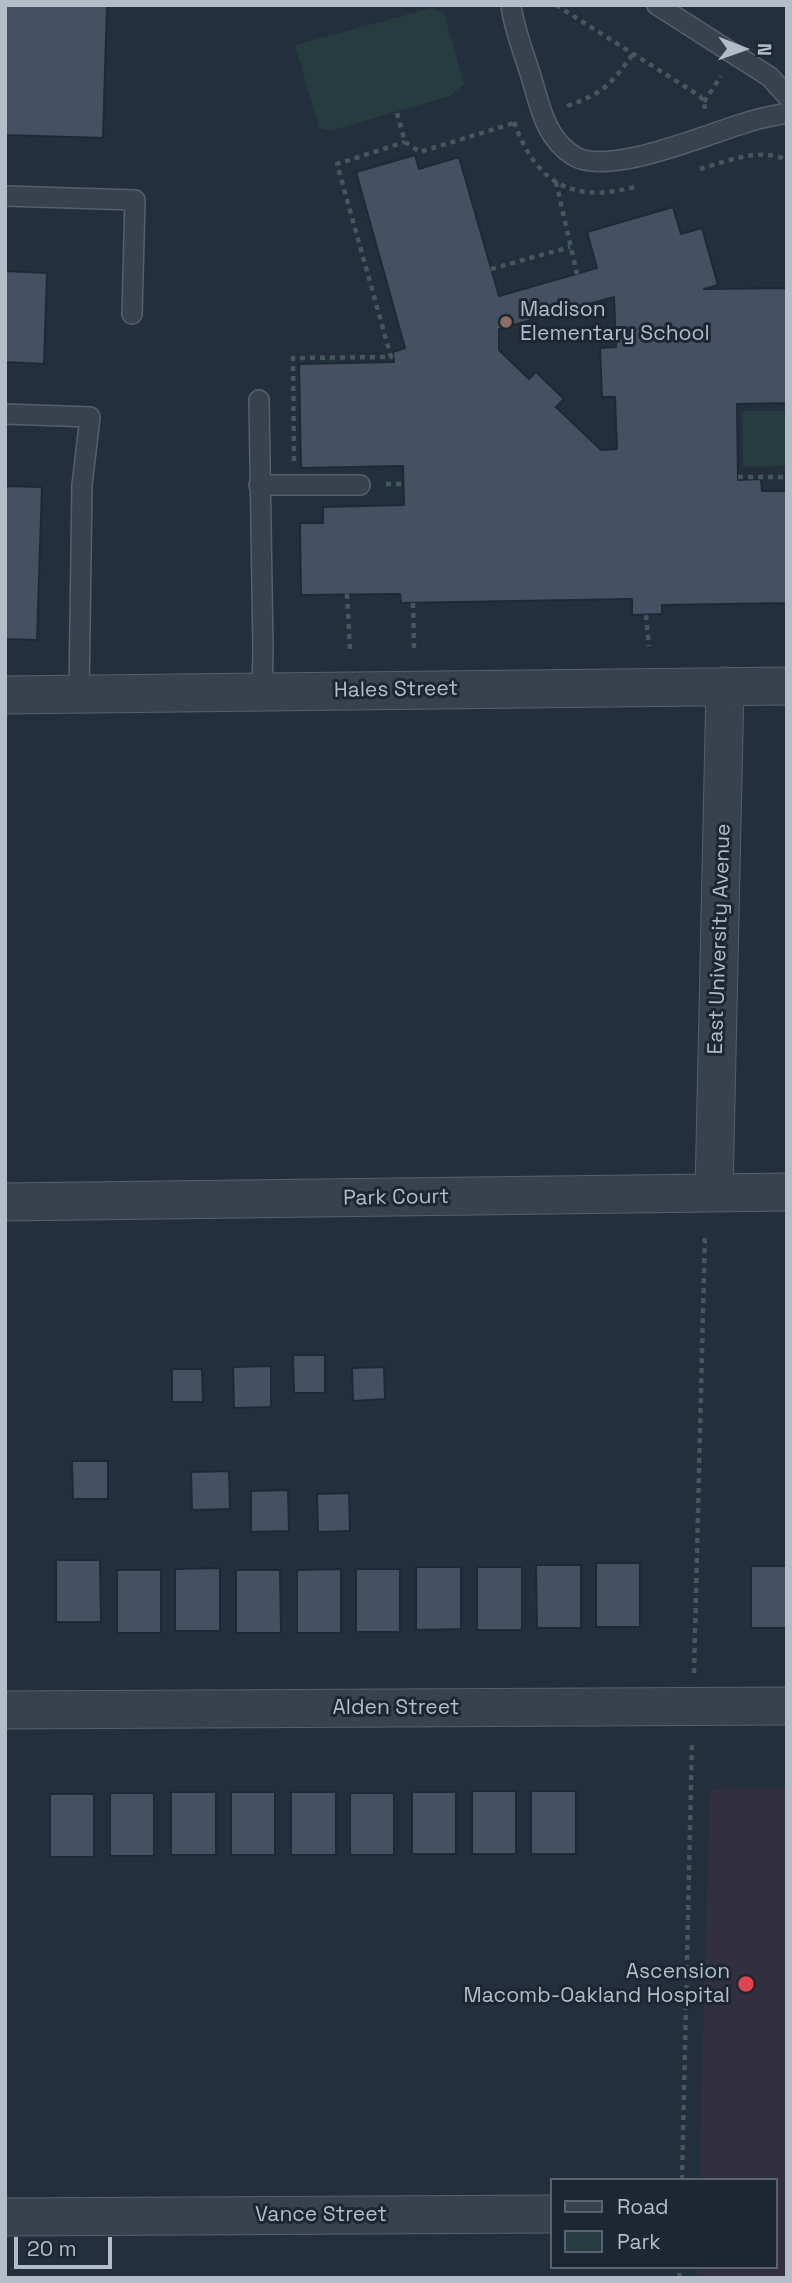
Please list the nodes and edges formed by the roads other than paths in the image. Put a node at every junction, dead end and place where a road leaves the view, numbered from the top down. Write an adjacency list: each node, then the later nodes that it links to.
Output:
1 (511, 5): 4 (lane)
2 (657, 5): 3 (lane)
3 (787, 96)
4 (787, 113)
5 (5, 196): 6 (lane)
6 (132, 314)
7 (259, 400): 9 (lane)
8 (5, 414): 14 (lane)
9 (259, 485): 10 (lane); 13 (lane)
10 (360, 485)
11 (725, 686): 12 (street, Hales Street); 13 (street, Hales Street); 17 (street, East University Avenue)
12 (787, 686)
13 (262, 691): 14 (street, Hales Street)
14 (79, 694): 15 (street, Hales Street)
15 (5, 695)
16 (787, 1192): 17 (street, Park Court)
17 (714, 1193): 18 (street, Park Court)
18 (5, 1202)
19 (787, 1706): 20 (street, Alden Street)
20 (5, 1710)
21 (550, 2214): 22 (street, Vance Street)
22 (5, 2217)

